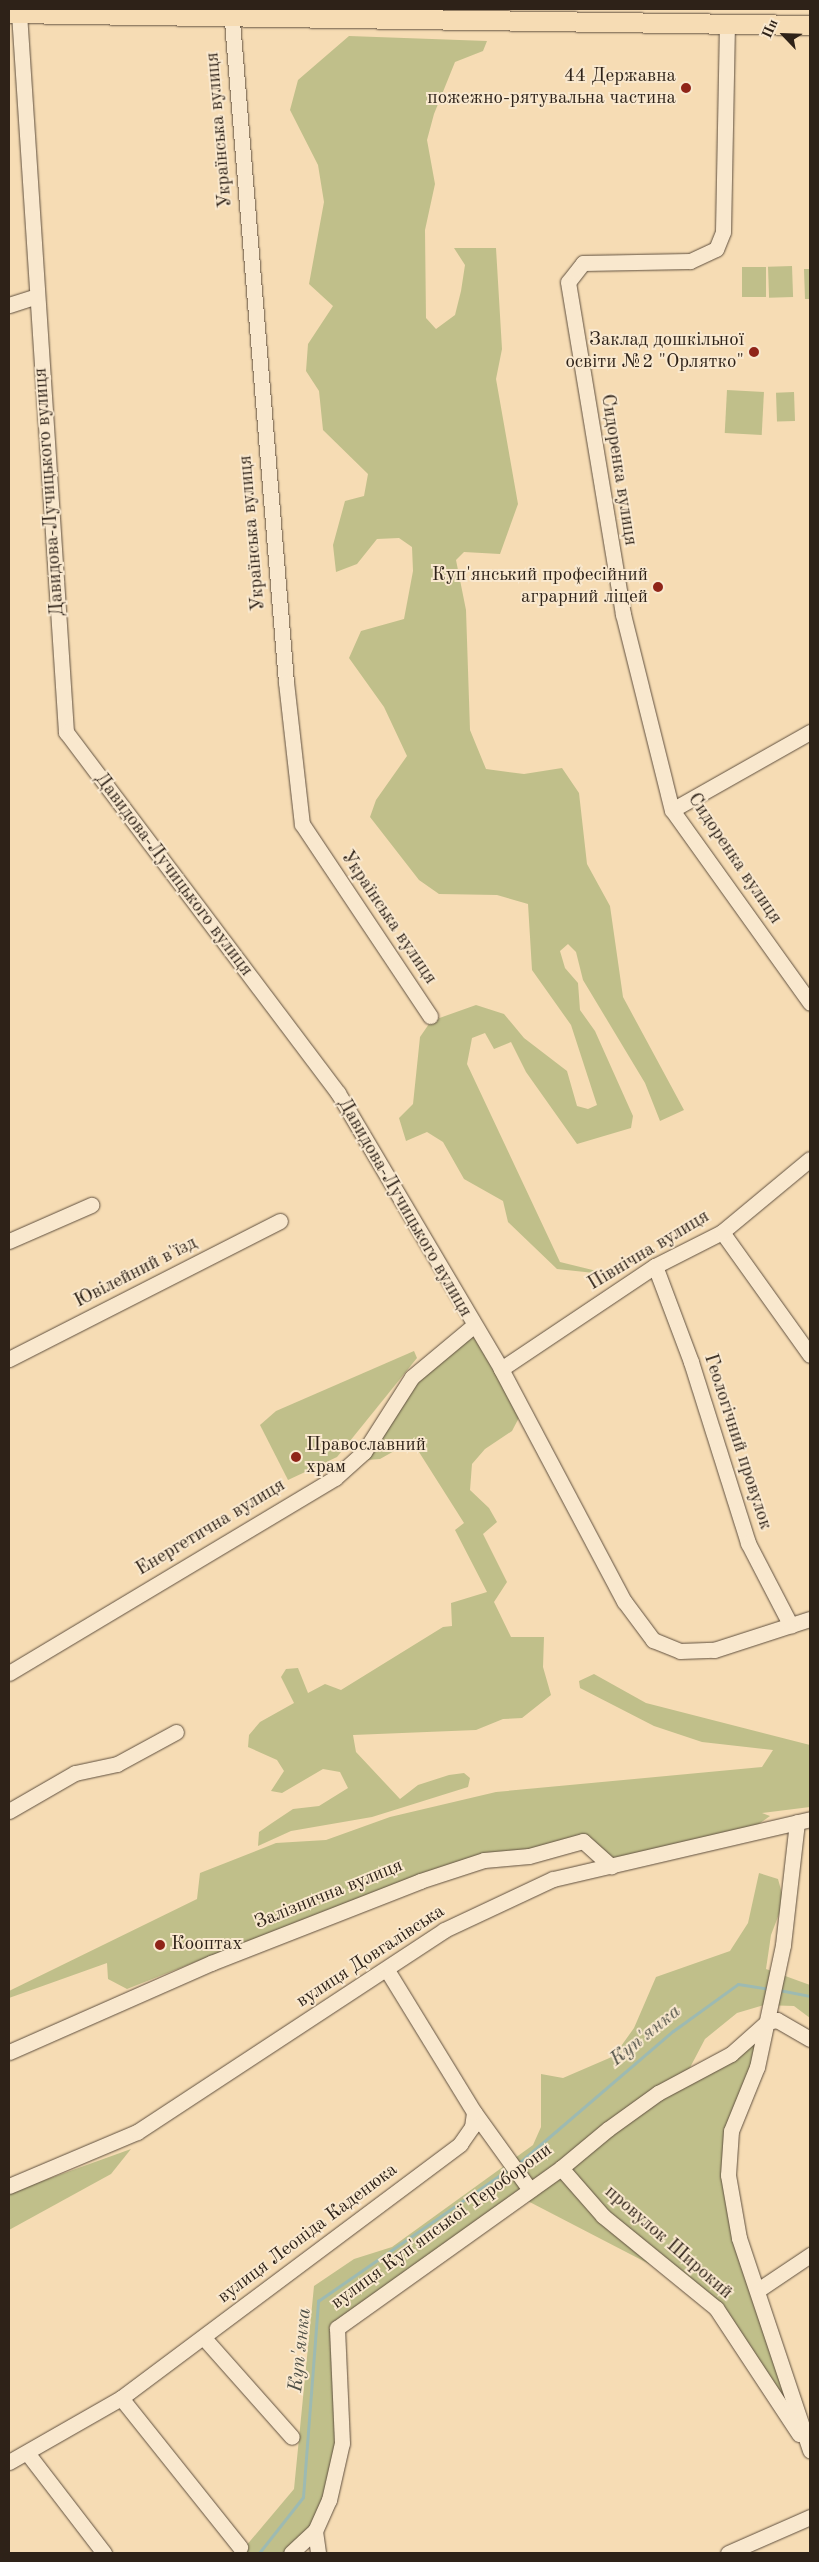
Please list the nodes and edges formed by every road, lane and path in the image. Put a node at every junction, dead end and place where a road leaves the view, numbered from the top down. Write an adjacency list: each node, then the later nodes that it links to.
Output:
1 (16, 12): 2 (main road); 6 (street, Давидова-Лучицького вулиця)
2 (231, 12): 3 (main road); 11 (street, Українська вулиця)
3 (554, 15): 4 (main road)
4 (727, 23): 5 (main road); 9 (street, Сидоренка вулиця)
5 (810, 25)
6 (37, 296): 7 (street); 18 (street, Давидова-Лучицького вулиця)
7 (9, 304)
8 (810, 732): 9 (street)
9 (672, 810): 10 (street, Сидоренка вулиця)
10 (810, 1003)
11 (430, 1016)
12 (810, 1159): 15 (street, Північна вулиця)
13 (91, 1205): 16 (street)
14 (280, 1221): 20 (street, Ювілейний в'їзд)
15 (722, 1232): 17 (street, Північна вулиця); 19 (street)
16 (9, 1240)
17 (655, 1266): 21 (street, Північна вулиця); 23 (street, Геологічний провулок)
18 (472, 1327): 21 (street, Давидова-Лучицького вулиця); 24 (street, Енергетична вулиця)
19 (810, 1355)
20 (9, 1359)
21 (501, 1369): 23 (street, Давидова-Лучицького вулиця)
22 (810, 1619): 23 (street)
23 (791, 1626)
24 (9, 1673)
25 (176, 1732): 26 (street)
26 (9, 1811)
27 (804, 1821): 28 (street, вулиця Довгалівська); 30 (street)
28 (611, 1866): 29 (street, вулиця Довгалівська); 32 (street, Залізнична вулиця)
29 (387, 1970): 33 (street); 35 (street, вулиця Довгалівська)
30 (767, 2022): 31 (street); 34 (street, вулиця Куп'янської Тероборони); 38 (street)
31 (810, 2039)
32 (9, 2052)
33 (474, 2112): 36 (street); 39 (street, вулиця Леоніда Каденюка)
34 (561, 2168): 36 (street, вулиця Куп'янської Тероборони); 42 (street, провулок Широкий)
35 (9, 2186)
36 (530, 2190): 46 (street, вулиця Куп'янської Тероборони)
37 (810, 2255): 38 (street)
38 (758, 2290): 42 (street)
39 (204, 2338): 40 (street, вулиця Леоніда Каденюка); 41 (street)
40 (121, 2398): 43 (street, вулиця Леоніда Каденюка); 47 (street)
41 (292, 2436)
42 (810, 2451)
43 (28, 2454): 44 (street, вулиця Леоніда Каденюка); 48 (street)
44 (9, 2462)
45 (810, 2517): 51 (street)
46 (315, 2531): 49 (street, вулиця Куп'янської Тероборони); 50 (street)
47 (240, 2547)
48 (104, 2553)
49 (291, 2553)
50 (318, 2553)
51 (728, 2553)

